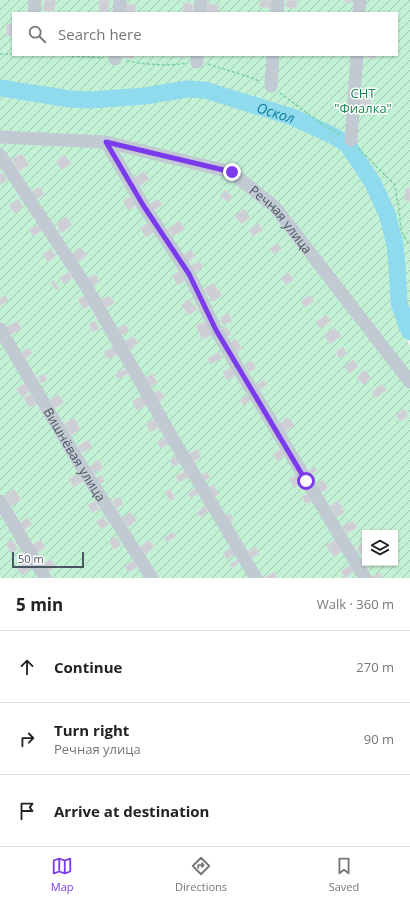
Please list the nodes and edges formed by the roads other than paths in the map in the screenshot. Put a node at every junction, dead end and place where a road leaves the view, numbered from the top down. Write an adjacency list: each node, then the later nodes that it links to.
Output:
1 (35, 0): 6 (lane)
2 (120, 0): 7 (lane)
3 (201, 0): 8 (lane)
4 (278, 0): 9 (lane)
5 (360, 0): 10 (lane)
6 (34, 12)
7 (119, 12)
8 (200, 12)
9 (277, 12)
10 (359, 12)
11 (273, 56): 13 (lane)
12 (356, 56): 15 (lane)
13 (271, 86)
14 (0, 137): 16 (lane, Речная улица)
15 (351, 140)
16 (106, 142): 19 (lane, Речная улица); 24 (lane)
17 (0, 155): 23 (lane)
18 (0, 329): 22 (lane, Вишнёвая улица)
19 (410, 382)
20 (0, 501): 21 (lane)
21 (45, 578)
22 (152, 578)
23 (256, 578)
24 (365, 578)

